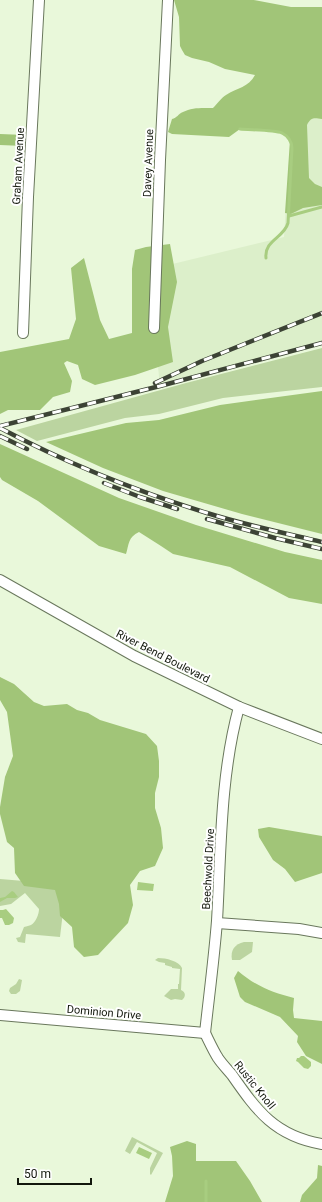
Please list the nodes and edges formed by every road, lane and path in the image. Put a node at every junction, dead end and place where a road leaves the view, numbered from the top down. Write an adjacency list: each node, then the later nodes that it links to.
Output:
1 (39, 0): 4 (street, Graham Avenue)
2 (168, 0): 3 (street, Davey Avenue)
3 (154, 328)
4 (23, 333)
5 (0, 580): 6 (street, River Bend Boulevard)
6 (238, 707): 7 (street, River Bend Boulevard); 8 (street, Beechwold Drive)
7 (322, 739)
8 (217, 923): 9 (street); 11 (street, Beechwold Drive)
9 (322, 933)
10 (0, 1015): 11 (street, Dominion Drive)
11 (205, 1033): 12 (street, Rustic Knoll)
12 (322, 1144)

